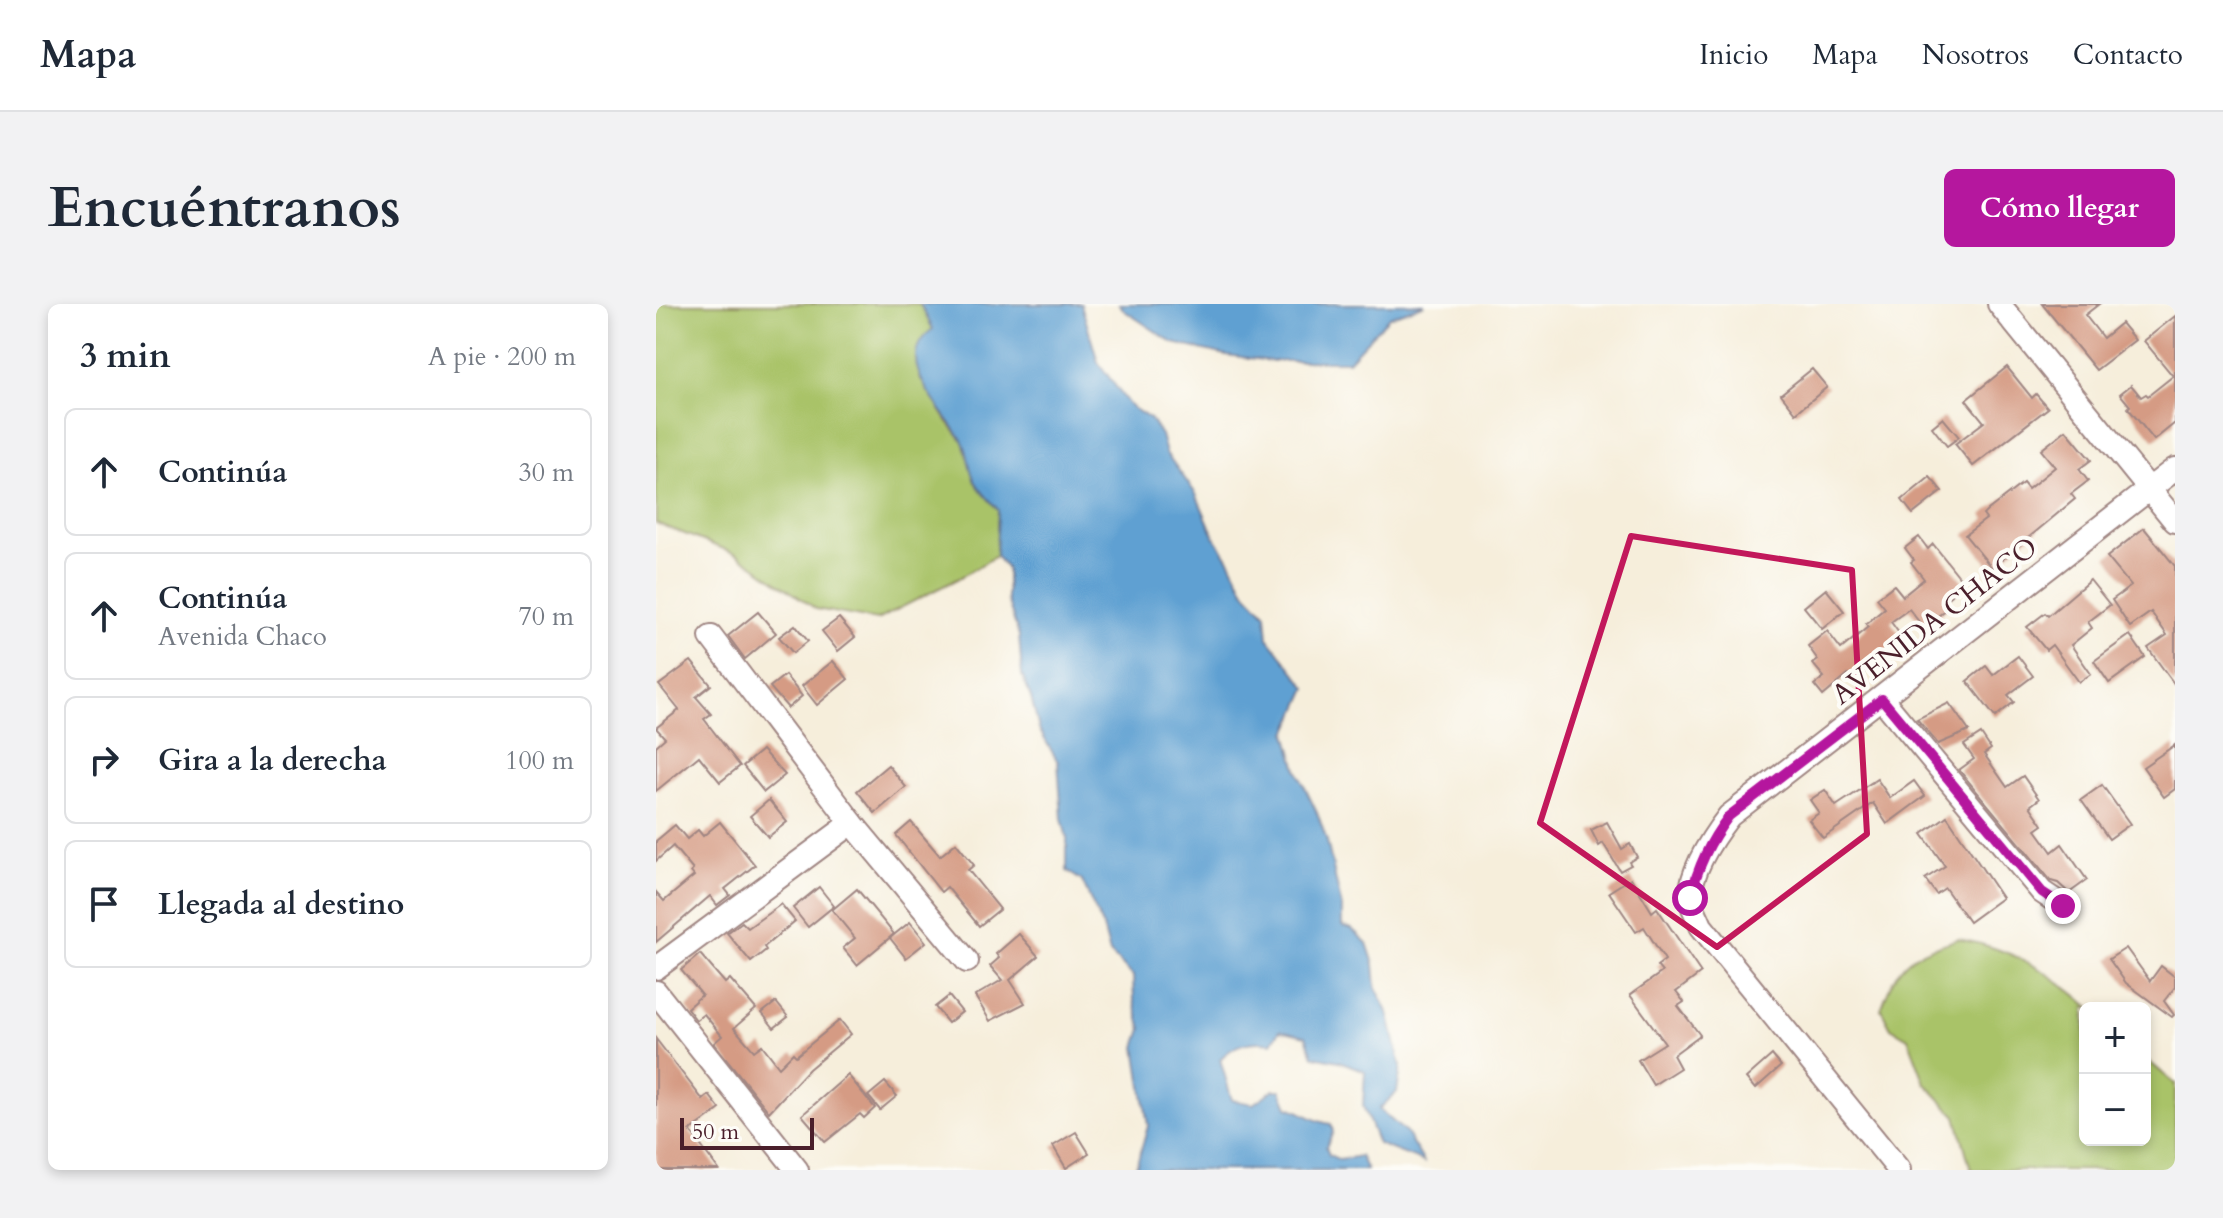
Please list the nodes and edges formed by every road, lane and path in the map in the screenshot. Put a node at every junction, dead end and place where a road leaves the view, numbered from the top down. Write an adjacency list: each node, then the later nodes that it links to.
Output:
1 (1999, 304): 3 (street)
2 (2175, 469): 3 (street, AVENIDA CHACO)
3 (2149, 490): 4 (street); 6 (street, AVENIDA CHACO)
4 (2175, 521)
5 (711, 637): 7 (street)
6 (1882, 699): 8 (street); 13 (street, AVENIDA CHACO)
7 (852, 823): 9 (street); 10 (street)
8 (2063, 906)
9 (967, 961)
10 (656, 968)
11 (656, 992): 12 (street)
12 (797, 1170)
13 (1899, 1170)

